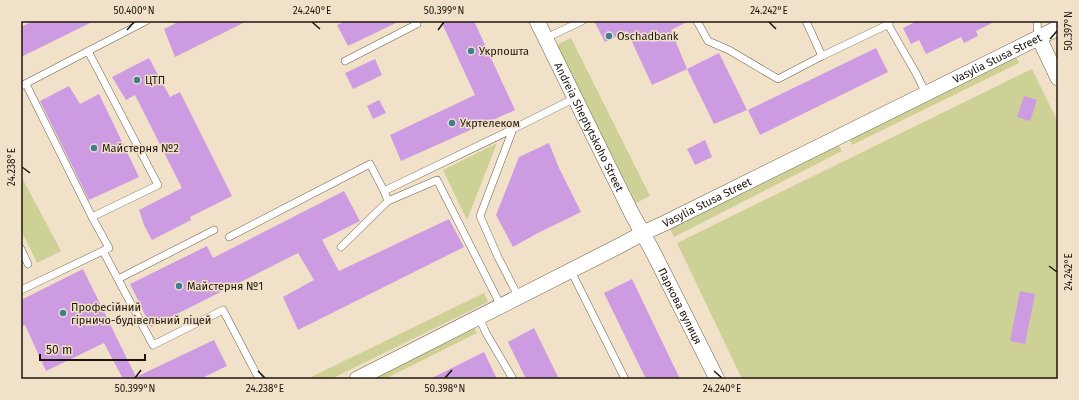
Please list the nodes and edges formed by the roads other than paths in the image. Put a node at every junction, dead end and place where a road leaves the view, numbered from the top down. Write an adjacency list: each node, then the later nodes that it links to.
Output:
1 (146, 21): 12 (lane)
2 (416, 21): 14 (lane)
3 (537, 21): 10 (street, Andreia Sheptytskoho Street)
4 (582, 21): 10 (lane)
5 (697, 21): 13 (lane)
6 (806, 21): 13 (lane)
7 (1037, 21): 11 (lane)
8 (888, 22): 13 (lane); 17 (lane)
9 (1058, 28): 11 (street, Vasylia Stusa Street)
10 (546, 38): 18 (street, Andreia Sheptytskoho Street)
11 (1038, 38): 15 (street); 17 (street, Vasylia Stusa Street)
12 (88, 51): 16 (lane); 22 (lane)
13 (822, 56)
14 (345, 61)
15 (1058, 78)
16 (24, 85): 22 (lane)
17 (926, 94): 24 (street, Vasylia Stusa Street)
18 (575, 98): 19 (lane); 24 (street, Andreia Sheptytskoho Street)
19 (513, 129): 20 (lane); 33 (lane)
20 (384, 191): 21 (lane); 25 (lane)
21 (388, 202): 26 (lane); 34 (lane)
22 (92, 217): 28 (lane)
23 (214, 230): 31 (lane)
24 (643, 233): 30 (street, Vasylia Stusa Street); 40 (street, Паркова вулиця)
25 (229, 237)
26 (341, 247)
27 (21, 250): 29 (lane)
28 (103, 251): 31 (lane); 32 (lane)
29 (28, 264)
30 (571, 271): 33 (street, Vasylia Stusa Street); 39 (lane)
31 (118, 279): 36 (lane)
32 (21, 290)
33 (519, 298): 34 (street, Vasylia Stusa Street)
34 (501, 306): 35 (street, Vasylia Stusa Street)
35 (479, 317): 37 (street, Vasylia Stusa Street); 38 (lane)
36 (259, 379)
37 (356, 379)
38 (513, 379)
39 (625, 379)
40 (717, 379)

